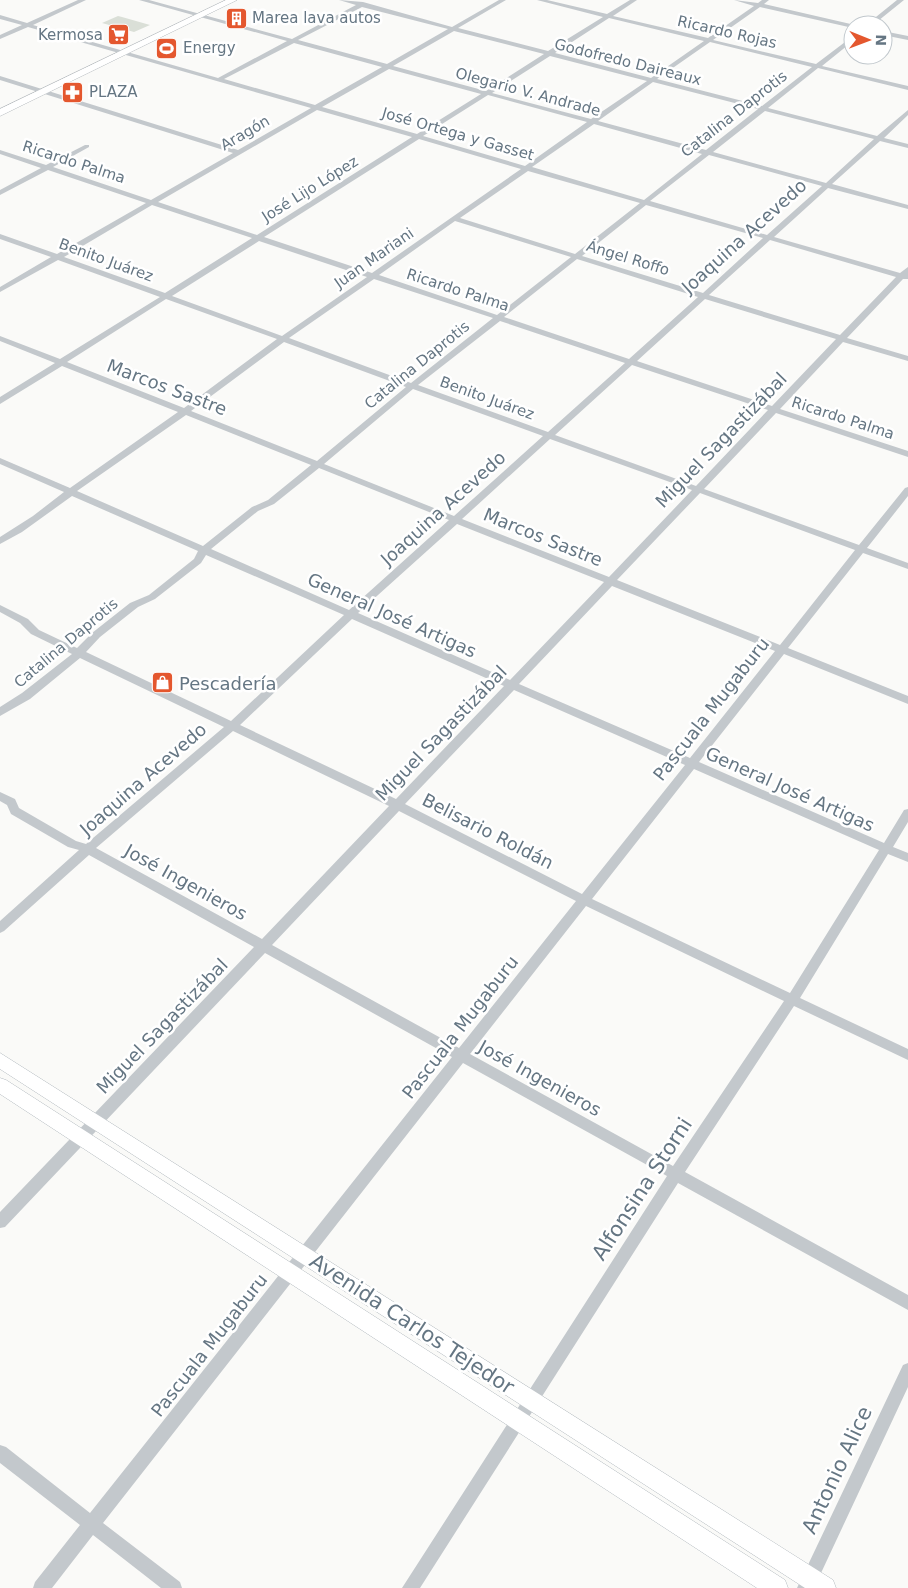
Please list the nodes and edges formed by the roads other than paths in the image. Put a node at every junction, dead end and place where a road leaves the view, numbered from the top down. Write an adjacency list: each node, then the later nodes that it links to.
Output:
1 (83, 0): 19 (street)
2 (142, 0): 14 (street, Olegario V. Andrade)
3 (220, 0): 14 (main road)
4 (233, 0): 14 (main road)
5 (342, 0): 13 (street, Godofredo Daireaux)
6 (370, 0): 13 (street)
7 (503, 0): 20 (street, Aragón)
8 (540, 0): 16 (street, Ricardo Rojas)
9 (634, 0): 16 (street, José Lijo López)
10 (738, 0): 12 (street)
11 (901, 0): 15 (street)
12 (762, 2): 18 (street); 24 (street, Juan Mariani)
13 (360, 5): 20 (street, Godofredo Daireaux); 25 (street)
14 (196, 15): 25 (street, Olegario V. Andrade); 27 (main road)
15 (882, 15)
16 (608, 16): 24 (street, Ricardo Rojas); 28 (street, José Lijo López)
17 (0, 17): 19 (street, José Ortega y Gasset)
18 (843, 23)
19 (28, 25): 22 (street); 27 (street, José Ortega y Gasset)
20 (451, 30): 28 (street, Godofredo Daireaux); 29 (street, Aragón)
21 (893, 34): 23 (street)
22 (0, 37)
23 (908, 38)
24 (708, 40): 30 (street, Ricardo Rojas); 33 (street, Juan Mariani)
25 (292, 41): 29 (street, Olegario V. Andrade); 32 (street)
26 (843, 46): 30 (street, Catalina Daprotis)
27 (121, 51): 32 (street, José Ortega y Gasset); 35 (main road)
28 (548, 54): 33 (street, Godofredo Daireaux); 36 (street, José Lijo López)
29 (387, 66): 36 (street, Olegario V. Andrade); 38 (street, Aragón)
30 (817, 66): 34 (street, Ricardo Rojas); 39 (street, Catalina Daprotis)
31 (0, 78): 35 (street)
32 (218, 80): 38 (street, José Ortega y Gasset)
33 (651, 80): 39 (street, Godofredo Daireaux); 42 (street, Juan Mariani)
34 (908, 88)
35 (40, 90): 37 (main road); 41 (main road); 48 (street)
36 (486, 93): 42 (street, Olegario V. Andrade); 43 (street, José Lijo López)
37 (0, 106)
38 (316, 108): 43 (street, José Ortega y Gasset); 48 (street, Aragón)
39 (763, 109): 44 (street, Godofredo Daireaux); 49 (street, Catalina Daprotis)
40 (908, 112): 44 (street, Joaquina Acevedo)
41 (0, 113)
42 (592, 122): 49 (street, Olegario V. Andrade); 51 (street, Juan Mariani)
43 (417, 137): 51 (street, José Ortega y Gasset); 59 (street, José Lijo López)
44 (878, 138): 46 (street, Godofredo Daireaux); 52 (street, Joaquina Acevedo)
45 (87, 146): 50 (street)
46 (908, 146)
47 (0, 152): 50 (street, Ricardo Palma)
48 (238, 152): 54 (street, Aragón)
49 (707, 153): 52 (street, Olegario V. Andrade); 55 (street, Catalina Daprotis)
50 (47, 167): 53 (street); 54 (street, Ricardo Palma)
51 (526, 168): 55 (street, José Ortega y Gasset); 57 (street, Juan Mariani)
52 (826, 185): 56 (street, Olegario V. Andrade); 60 (street, Joaquina Acevedo)
53 (0, 193)
54 (151, 202): 59 (street, Ricardo Palma); 62 (street, Aragón)
55 (644, 202): 60 (street, José Ortega y Gasset); 61 (street, Catalina Daprotis)
56 (908, 207)
57 (454, 219): 61 (street, Ángel Roffo); 64 (street, Juan Mariani)
58 (0, 236): 62 (street, Benito Juárez)
59 (258, 238): 64 (street, Ricardo Palma); 66 (street, José Lijo López)
60 (768, 238): 63 (street, José Ortega y Gasset); 67 (street, Joaquina Acevedo)
61 (576, 256): 67 (street, Ángel Roffo); 68 (street, Catalina Daprotis)
62 (58, 257): 65 (street, Aragón); 66 (street, Benito Juárez)
63 (906, 274): 70 (street, Miguel Sagastizábal)
64 (372, 276): 68 (street, Ricardo Palma); 71 (street, Juan Mariani)
65 (0, 290)
66 (166, 296): 71 (street, Benito Juárez); 73 (street, José Lijo López)
67 (704, 296): 70 (street, Ángel Roffo); 74 (street, Joaquina Acevedo)
68 (498, 318): 74 (street, Ricardo Palma); 75 (street, Catalina Daprotis)
69 (0, 338): 73 (street, Marcos Sastre)
70 (842, 338): 72 (street, Ángel Roffo); 77 (street, Miguel Sagastizábal)
71 (283, 339): 75 (street, Benito Juárez); 78 (street, Juan Mariani)
72 (908, 359)
73 (61, 362): 76 (street, José Lijo López); 78 (street, Marcos Sastre)
74 (631, 362): 77 (street, Ricardo Palma); 79 (street, Joaquina Acevedo)
75 (412, 386): 79 (street, Benito Juárez); 82 (street, Catalina Daprotis)
76 (0, 401)
77 (774, 410): 80 (street, Ricardo Palma); 83 (street, Miguel Sagastizábal)
78 (184, 411): 82 (street, Marcos Sastre); 85 (street, Juan Mariani)
79 (550, 436): 83 (street, Benito Juárez); 86 (street, Joaquina Acevedo)
80 (908, 454)
81 (0, 461): 85 (street, General José Artigas)
82 (318, 463): 86 (street, Marcos Sastre); 89 (street, Catalina Daprotis)
83 (698, 489): 88 (street, Benito Juárez); 91 (street, Miguel Sagastizábal)
84 (908, 490): 88 (street, Pascuala Mugaburu)
85 (72, 493): 87 (street, Juan Mariani); 89 (street, General José Artigas)
86 (456, 520): 91 (street, Marcos Sastre); 93 (street, Joaquina Acevedo)
87 (0, 541)
88 (861, 549): 90 (street, Benito Juárez); 94 (street, Pascuala Mugaburu)
89 (204, 550): 93 (street, General José Artigas); 95 (street, Catalina Daprotis)
90 (908, 566)
91 (610, 581): 94 (street, Marcos Sastre); 96 (street, Miguel Sagastizábal)
92 (0, 608): 95 (street, Belisario Roldán)
93 (351, 614): 96 (street, General José Artigas); 99 (street, Joaquina Acevedo)
94 (782, 650): 97 (street, Marcos Sastre); 100 (street, Pascuala Mugaburu)
95 (80, 652): 98 (street, Catalina Daprotis); 99 (street, Belisario Roldán)
96 (512, 685): 100 (street, General José Artigas); 102 (street, Miguel Sagastizábal)
97 (908, 700)
98 (0, 712)
99 (231, 727): 102 (street, Belisario Roldán); 105 (street, Joaquina Acevedo)
100 (692, 764): 104 (street, General José Artigas); 107 (street, Pascuala Mugaburu)
101 (0, 796): 105 (street, José Ingenieros)
102 (396, 804): 107 (street, Belisario Roldán); 109 (street, Miguel Sagastizábal)
103 (908, 813): 104 (street, Alfonsina Storni)
104 (885, 848): 106 (street, General José Artigas); 110 (street, Alfonsina Storni)
105 (88, 849): 108 (street, Joaquina Acevedo); 109 (street, José Ingenieros)
106 (908, 858)
107 (584, 900): 110 (street, Belisario Roldán); 112 (street, Pascuala Mugaburu)
108 (0, 928)
109 (263, 946): 112 (street, José Ingenieros); 115 (street, Miguel Sagastizábal)
110 (793, 998): 111 (street, Belisario Roldán); 117 (street, Alfonsina Storni)
111 (908, 1055)
112 (461, 1056): 117 (street, José Ingenieros); 119 (street, Pascuala Mugaburu)
113 (0, 1060): 115 (main road, Avenida Carlos Tejedor)
114 (0, 1085): 116 (main road, Avenida Carlos Tejedor)
115 (96, 1121): 116 (street, Miguel Sagastizábal); 119 (main road, Avenida Carlos Tejedor)
116 (80, 1137): 118 (street, Miguel Sagastizábal); 120 (main road, Avenida Carlos Tejedor)
117 (676, 1174): 121 (street, José Ingenieros); 123 (street, Alfonsina Storni)
118 (0, 1222)
119 (304, 1255): 120 (street, Pascuala Mugaburu); 123 (main road, Avenida Carlos Tejedor)
120 (290, 1273): 124 (main road, Avenida Carlos Tejedor); 126 (street, Pascuala Mugaburu)
121 (908, 1303)
122 (908, 1370): 127 (street, Antonio Alice)
123 (531, 1400): 124 (street, Alfonsina Storni); 127 (main road, Avenida Carlos Tejedor)
124 (518, 1420): 130 (street, Alfonsina Storni); 131 (main road, Avenida Carlos Tejedor)
125 (0, 1453): 126 (street)
126 (92, 1524): 128 (street, Pascuala Mugaburu); 129 (street)
127 (813, 1585)
128 (41, 1588)
129 (174, 1588)
130 (410, 1588)
131 (777, 1588)

